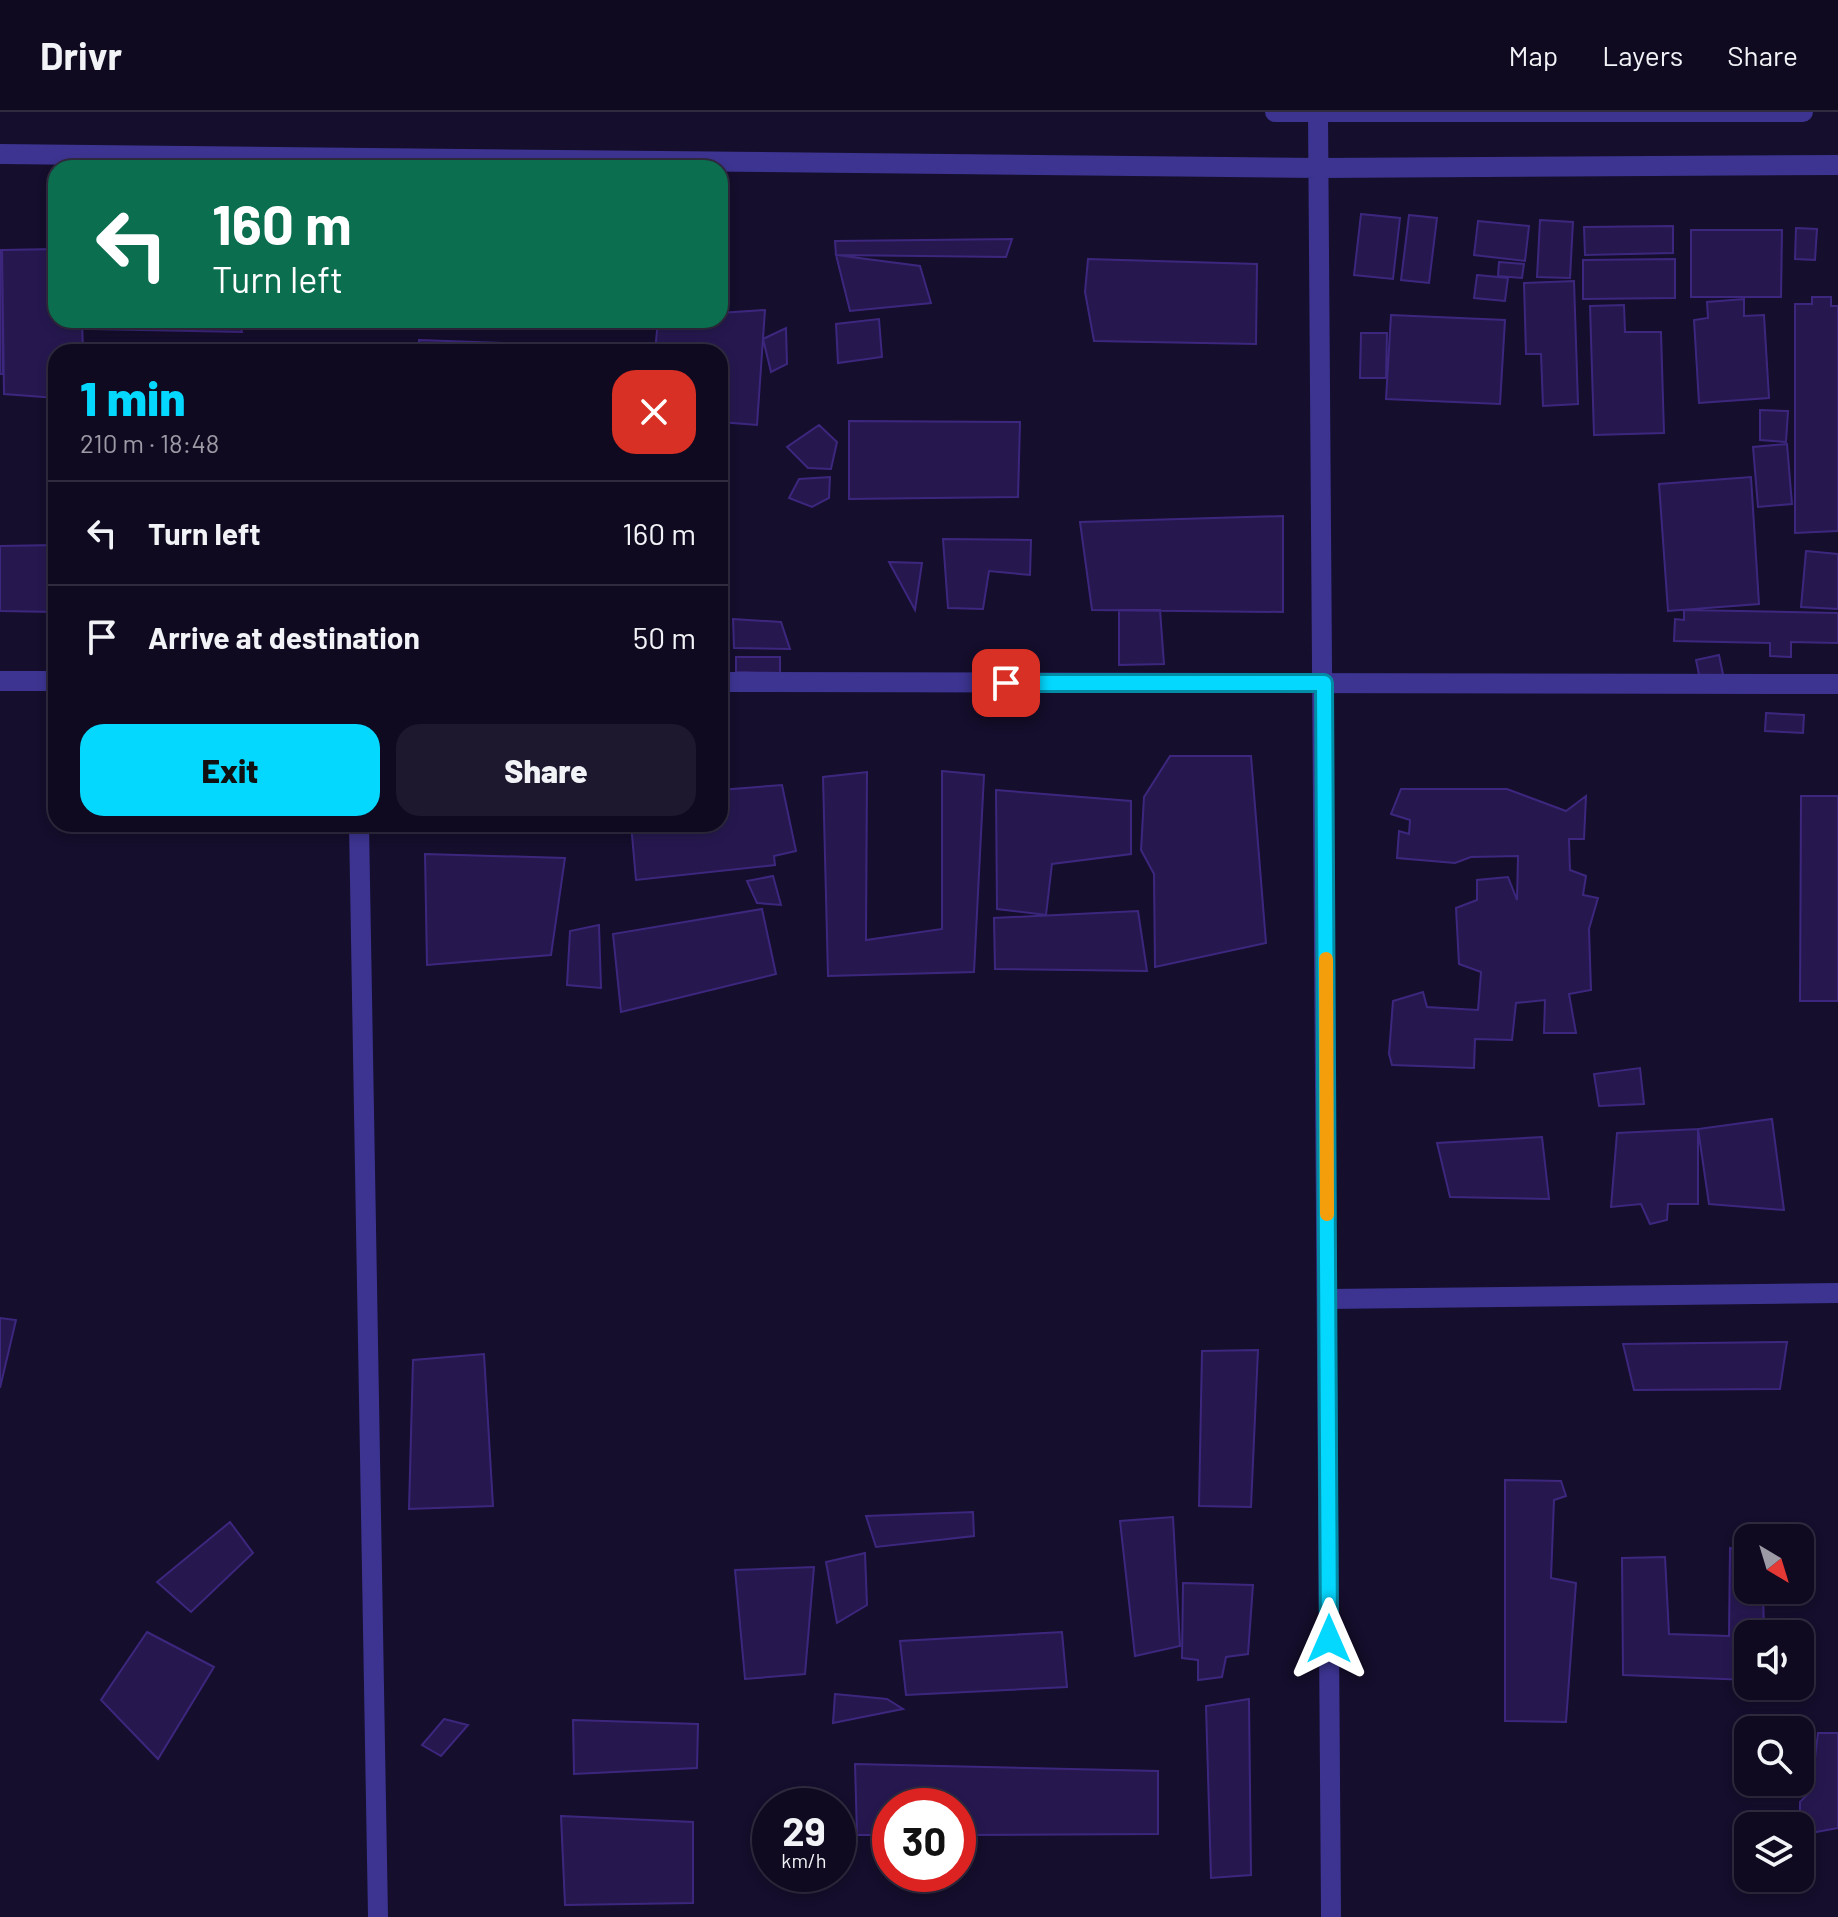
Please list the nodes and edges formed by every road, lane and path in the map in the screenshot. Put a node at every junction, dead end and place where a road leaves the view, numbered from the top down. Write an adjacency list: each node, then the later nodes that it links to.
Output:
1 (1275, 112): 3 (street)
2 (1803, 112): 3 (street)
3 (1318, 113): 8 (street)
4 (0, 154): 5 (street)
5 (565, 160)
6 (728, 162): 8 (street)
7 (1838, 165): 8 (street)
8 (1319, 168): 12 (street)
9 (0, 681): 10 (street)
10 (48, 681)
11 (728, 682): 12 (street)
12 (1324, 683): 13 (street); 16 (street)
13 (1838, 684)
14 (359, 832): 17 (street)
15 (1838, 1293): 16 (street)
16 (1327, 1299): 18 (street)
17 (378, 1917)
18 (1331, 1917)

